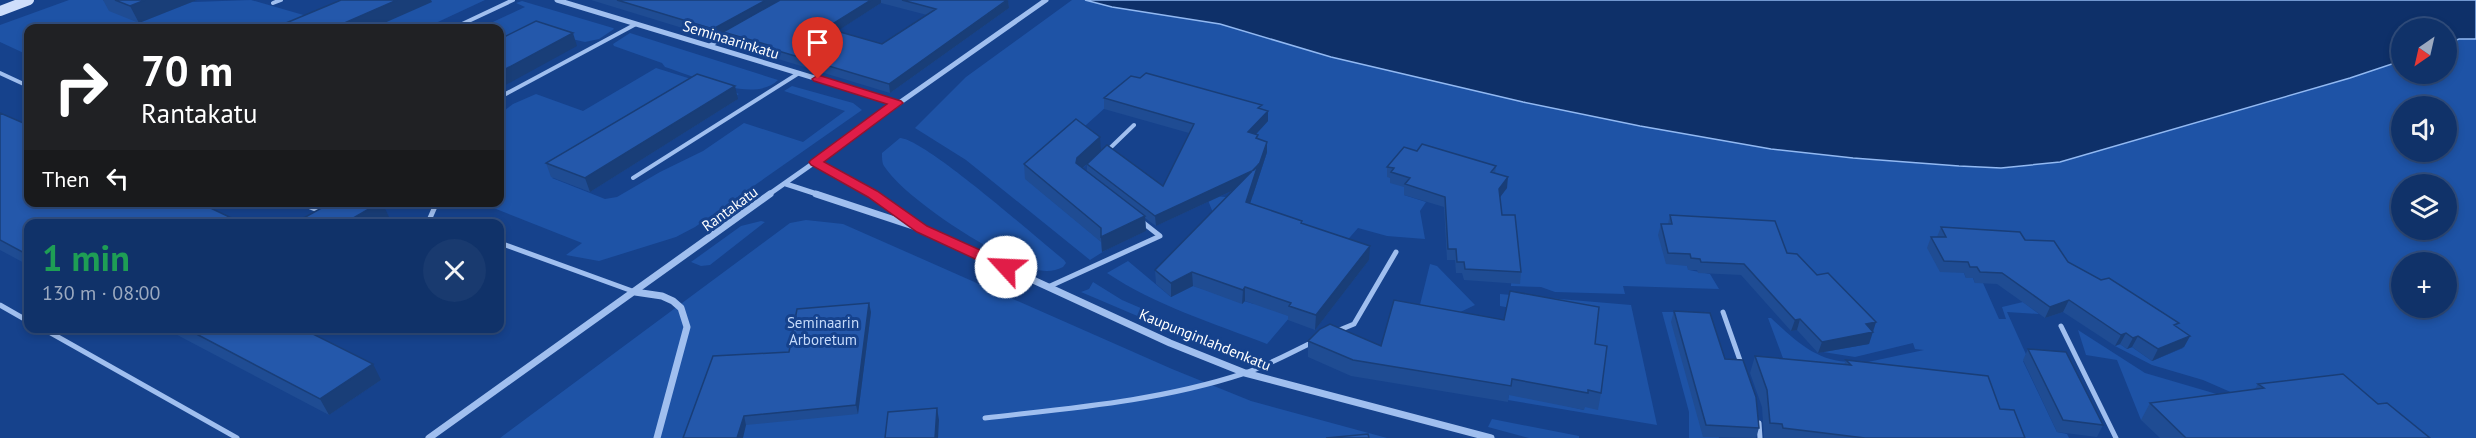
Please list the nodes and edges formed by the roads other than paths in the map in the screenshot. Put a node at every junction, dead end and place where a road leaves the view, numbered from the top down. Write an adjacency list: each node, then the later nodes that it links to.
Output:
1 (29, 0): 7 (street)
2 (281, 0): 6 (lane)
3 (513, 0): 8 (lane)
4 (557, 0): 9 (street, Seminaarinkatu)
5 (1046, 0): 16 (street, Rantakatu)
6 (273, 3)
7 (0, 10)
8 (462, 24)
9 (636, 24): 11 (street, Seminaarinkatu); 15 (lane)
10 (732, 33): 11 (lane)
11 (709, 46): 12 (street, Seminaarinkatu)
12 (799, 73): 16 (street, Seminaarinkatu); 20 (lane)
13 (0, 74): 14 (lane)
14 (24, 84)
15 (504, 95)
16 (897, 103): 19 (street, Rantakatu)
17 (1134, 125): 18 (lane)
18 (1104, 153)
19 (815, 162): 21 (street, Rantakatu); 25 (street, Kaupunginlahdenkatu)
20 (633, 178)
21 (786, 184): 25 (street, Kaupunginlahdenkatu); 29 (street, Rantakatu)
22 (309, 207): 23 (lane)
23 (328, 207)
24 (1134, 216): 28 (lane)
25 (922, 229): 28 (street, Kaupunginlahdenkatu)
26 (504, 244): 29 (lane)
27 (1396, 252): 35 (lane)
28 (1048, 287): 37 (street, Kaupunginlahdenkatu)
29 (635, 292): 42 (street, Rantakatu); 43 (street)
30 (0, 305): 32 (lane)
31 (1723, 312): 38 (lane)
32 (24, 319)
33 (2061, 326): 46 (lane)
34 (51, 333): 41 (lane)
35 (1326, 337)
36 (1316, 341): 37 (lane)
37 (1245, 373): 39 (lane); 44 (street, Kaupunginlahdenkatu)
38 (1746, 376)
39 (985, 418)
40 (1758, 418): 45 (lane)
41 (237, 438)
42 (429, 438)
43 (657, 438)
44 (1491, 438)
45 (1760, 438)
46 (2116, 438)

